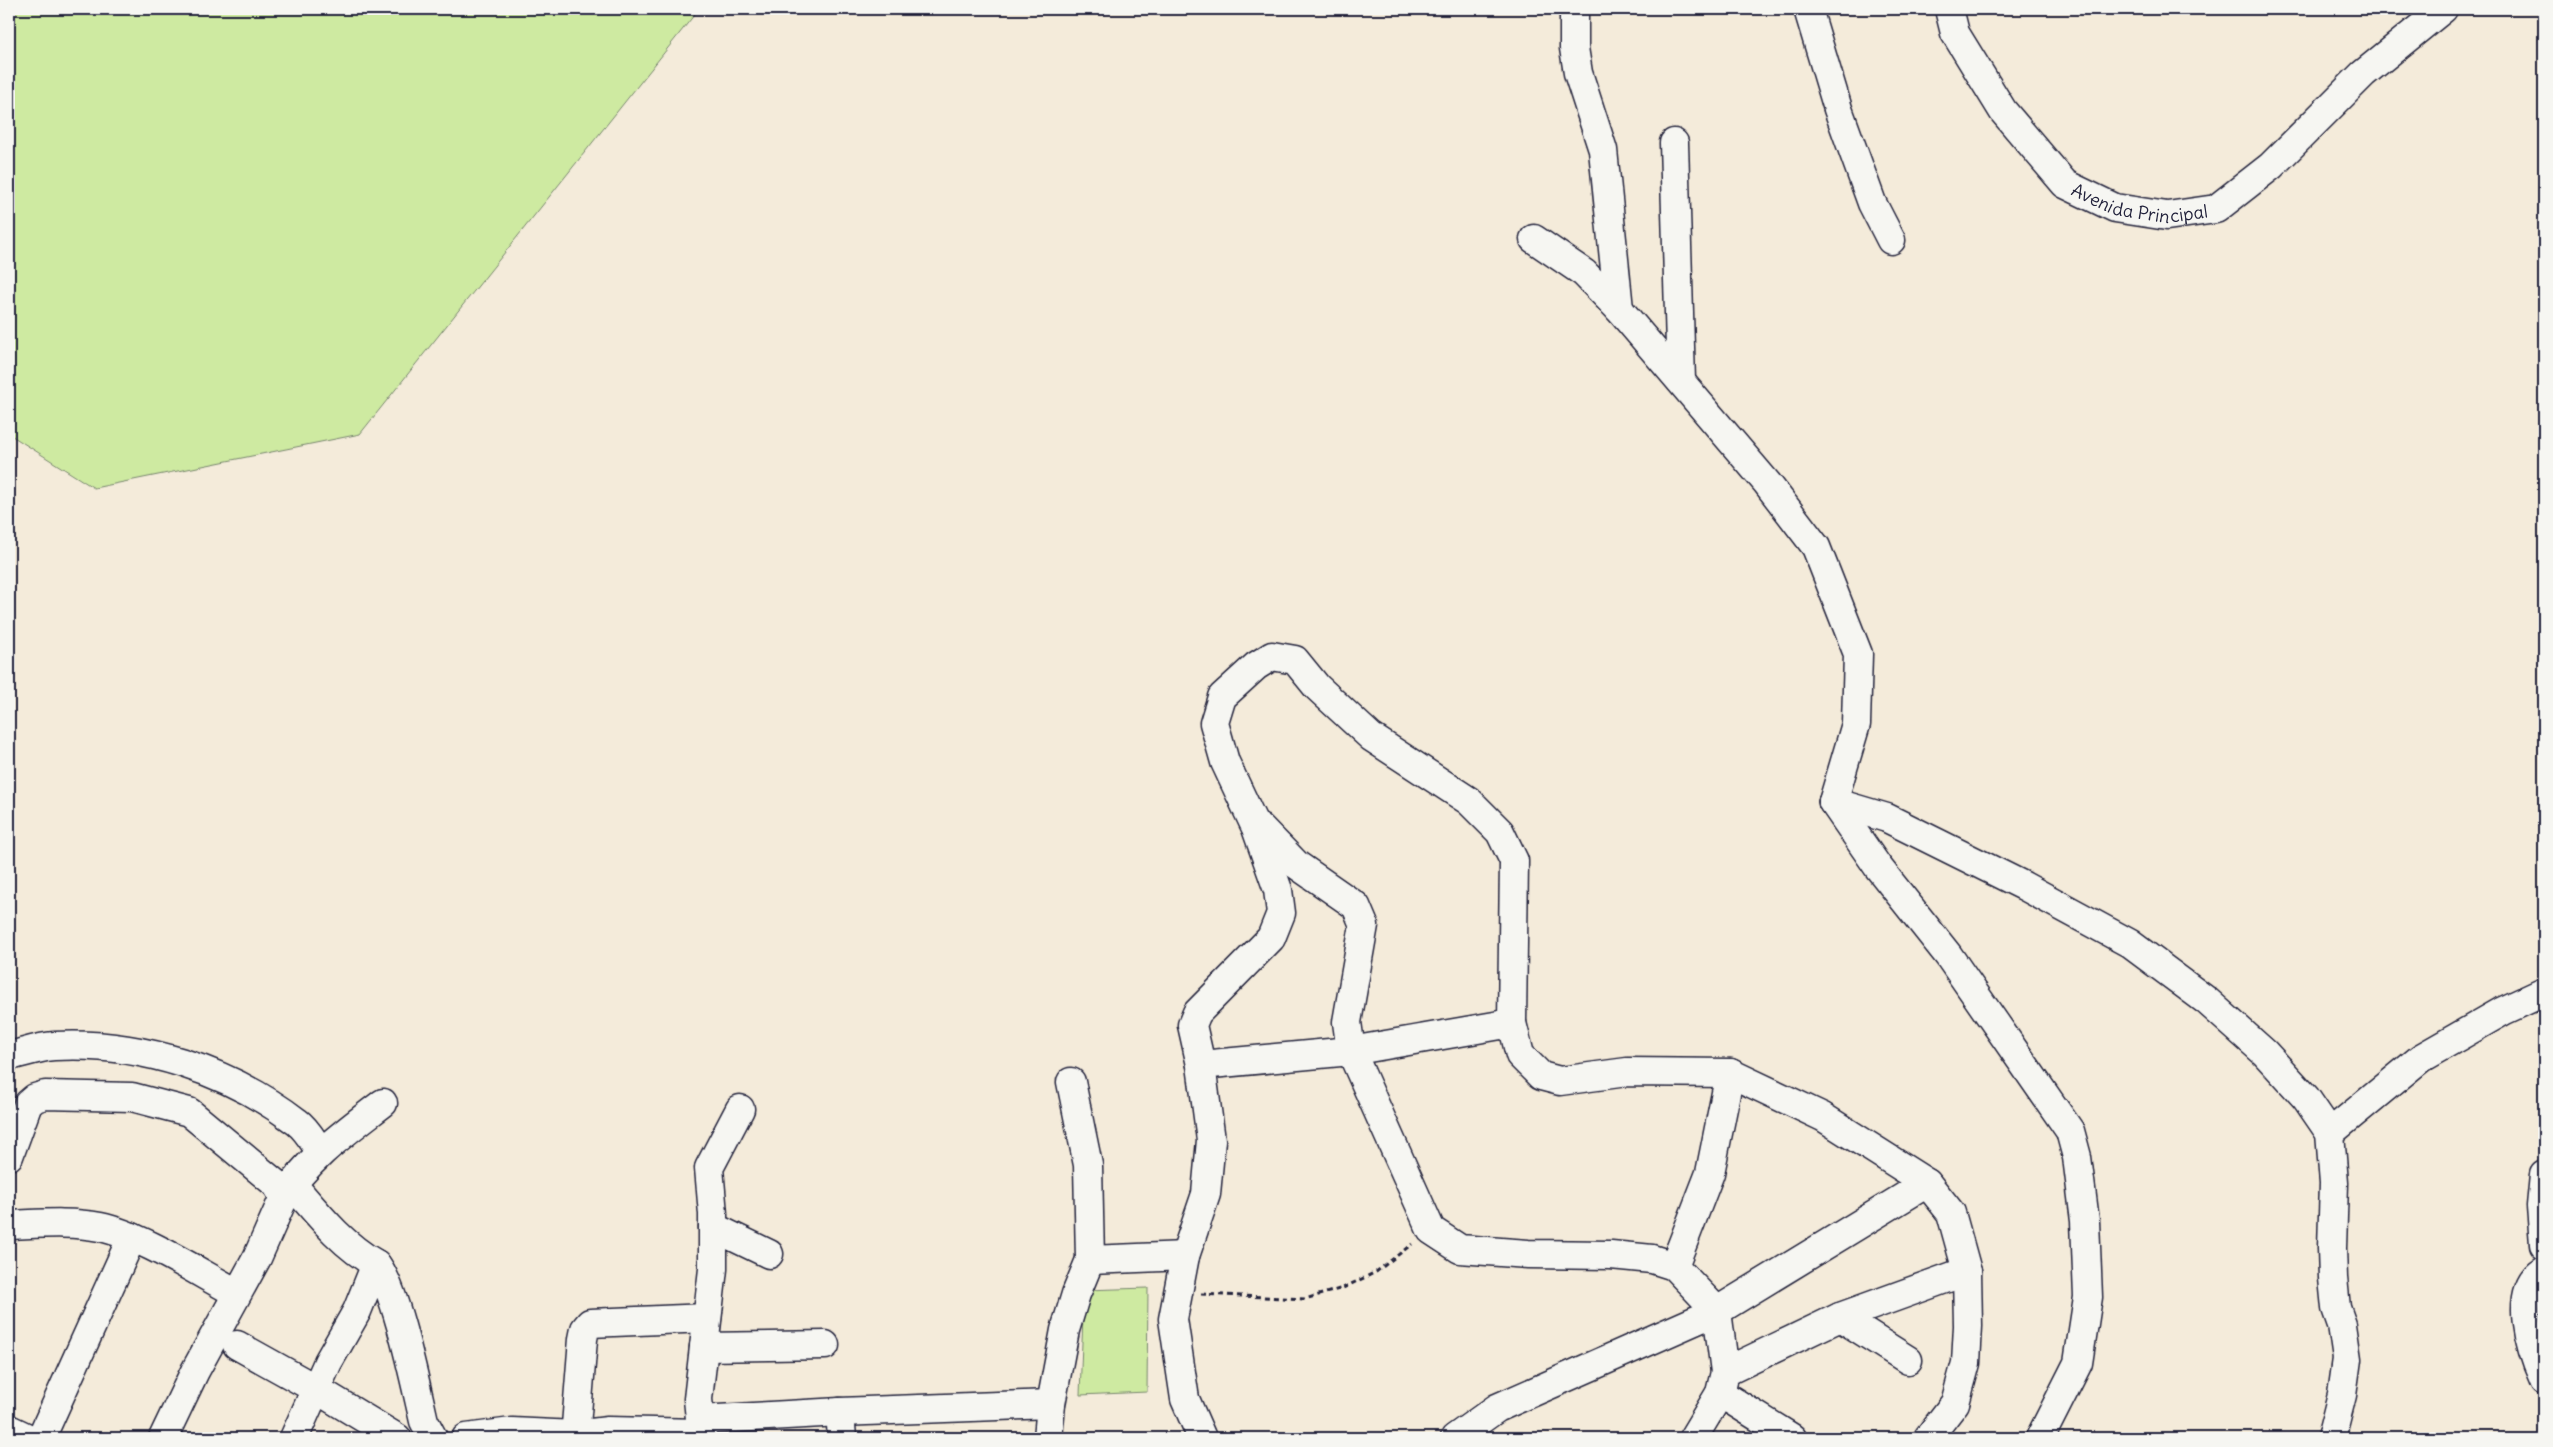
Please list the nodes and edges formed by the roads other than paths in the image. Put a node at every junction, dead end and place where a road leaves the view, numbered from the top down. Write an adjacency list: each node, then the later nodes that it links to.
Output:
1 (1574, 9): 8 (street)
2 (1808, 9): 7 (street)
3 (1949, 9): 4 (street, Avenida Principal)
4 (2443, 9)
5 (1674, 143): 9 (street)
6 (1534, 239): 8 (street)
7 (1891, 240)
8 (1619, 309): 9 (street)
9 (1681, 381): 10 (street)
10 (1834, 802): 22 (street); 70 (street)
11 (1252, 819): 13 (street); 14 (street); 16 (street)
12 (2544, 992): 22 (street)
13 (1512, 1023): 14 (street); 17 (street)
14 (1351, 1051): 16 (street); 36 (street)
15 (9, 1056): 23 (street)
16 (1201, 1065): 33 (street)
17 (1730, 1074): 26 (street); 36 (street)
18 (1071, 1082): 34 (street)
19 (383, 1103): 23 (street)
20 (740, 1109): 29 (street)
21 (16, 1114): 24 (street); 27 (street)
22 (2330, 1133): 71 (street)
23 (321, 1152): 27 (street)
24 (9, 1156)
25 (2544, 1176): 31 (street)
26 (1927, 1183): 38 (street); 40 (street)
27 (288, 1191): 35 (street); 39 (street)
28 (9, 1225): 30 (street)
29 (713, 1227): 32 (street); 42 (street)
30 (132, 1237): 39 (street); 57 (street)
31 (2544, 1245)
32 (769, 1254)
33 (1185, 1256): 34 (street); 65 (street)
34 (1090, 1260): 50 (street)
35 (376, 1264): 49 (street); 61 (street)
36 (1674, 1266): 40 (street)
37 (2544, 1270): 47 (street)
38 (1967, 1271): 41 (street); 69 (street)
39 (238, 1293): 58 (street)
40 (1717, 1311): 48 (street); 66 (street)
41 (1840, 1317): 46 (street); 48 (street)
42 (707, 1318): 45 (street); 55 (street)
43 (236, 1345): 49 (street)
44 (825, 1345): 45 (street)
45 (704, 1348): 53 (street)
46 (1908, 1360)
47 (2544, 1380)
48 (1722, 1383): 67 (street); 68 (street)
49 (316, 1389): 59 (street); 60 (street)
50 (1051, 1404): 51 (street); 64 (street)
51 (840, 1412): 53 (street); 63 (street)
52 (9, 1430): 56 (street)
53 (701, 1430): 55 (street)
54 (533, 1436): 55 (street); 62 (street)
55 (575, 1436)
56 (28, 1438)
57 (41, 1438)
58 (163, 1438)
59 (294, 1438)
60 (397, 1438)
61 (433, 1438)
62 (466, 1438)
63 (842, 1438)
64 (1048, 1438)
65 (1202, 1438)
66 (1455, 1438)
67 (1693, 1438)
68 (1792, 1438)
69 (1928, 1438)
70 (2040, 1438)
71 (2331, 1438)

